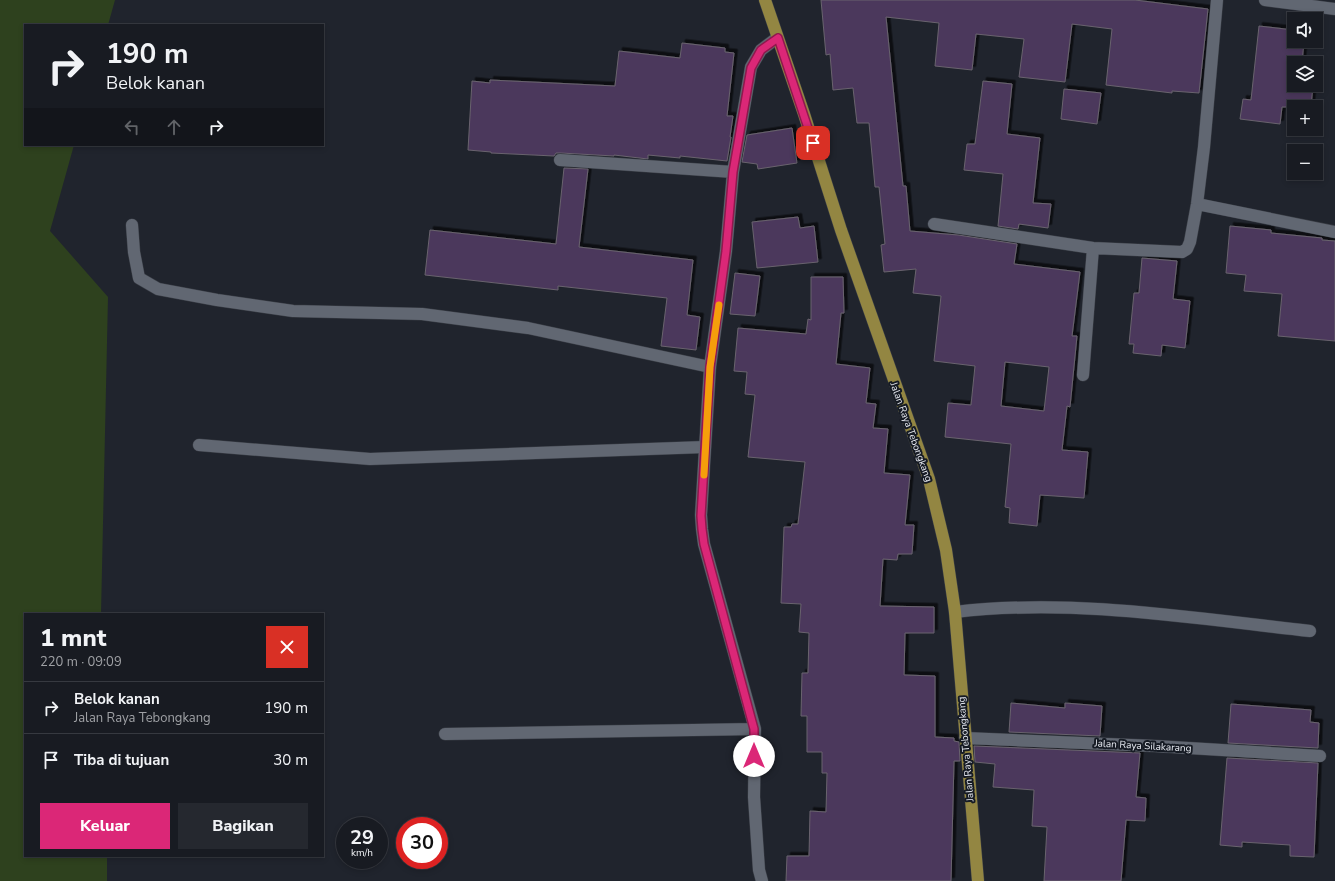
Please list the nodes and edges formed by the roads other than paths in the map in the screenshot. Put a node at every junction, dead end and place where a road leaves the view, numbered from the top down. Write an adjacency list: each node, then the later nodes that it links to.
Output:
1 (764, 0): 5 (main road, Jalan Raya Tebongkang)
2 (1217, 0): 8 (street)
3 (1265, 0): 4 (street)
4 (1335, 9)
5 (778, 38): 7 (street); 17 (main road, Jalan Raya Tebongkang)
6 (560, 160): 7 (street)
7 (733, 172): 13 (street)
8 (1197, 204): 11 (street); 12 (street)
9 (934, 224): 12 (street)
10 (132, 225): 13 (street)
11 (1335, 232)
12 (1093, 248): 14 (street)
13 (710, 367): 16 (street)
14 (1083, 375)
15 (199, 445): 16 (street)
16 (705, 447): 19 (street)
17 (955, 612): 18 (street); 21 (main road, Jalan Raya Tebongkang)
18 (1310, 631)
19 (754, 729): 20 (street); 23 (street)
20 (444, 734)
21 (965, 738): 22 (street, Jalan Raya Silakarang); 24 (main road, Jalan Raya Tebongkang)
22 (1320, 756)
23 (762, 881)
24 (978, 881)

